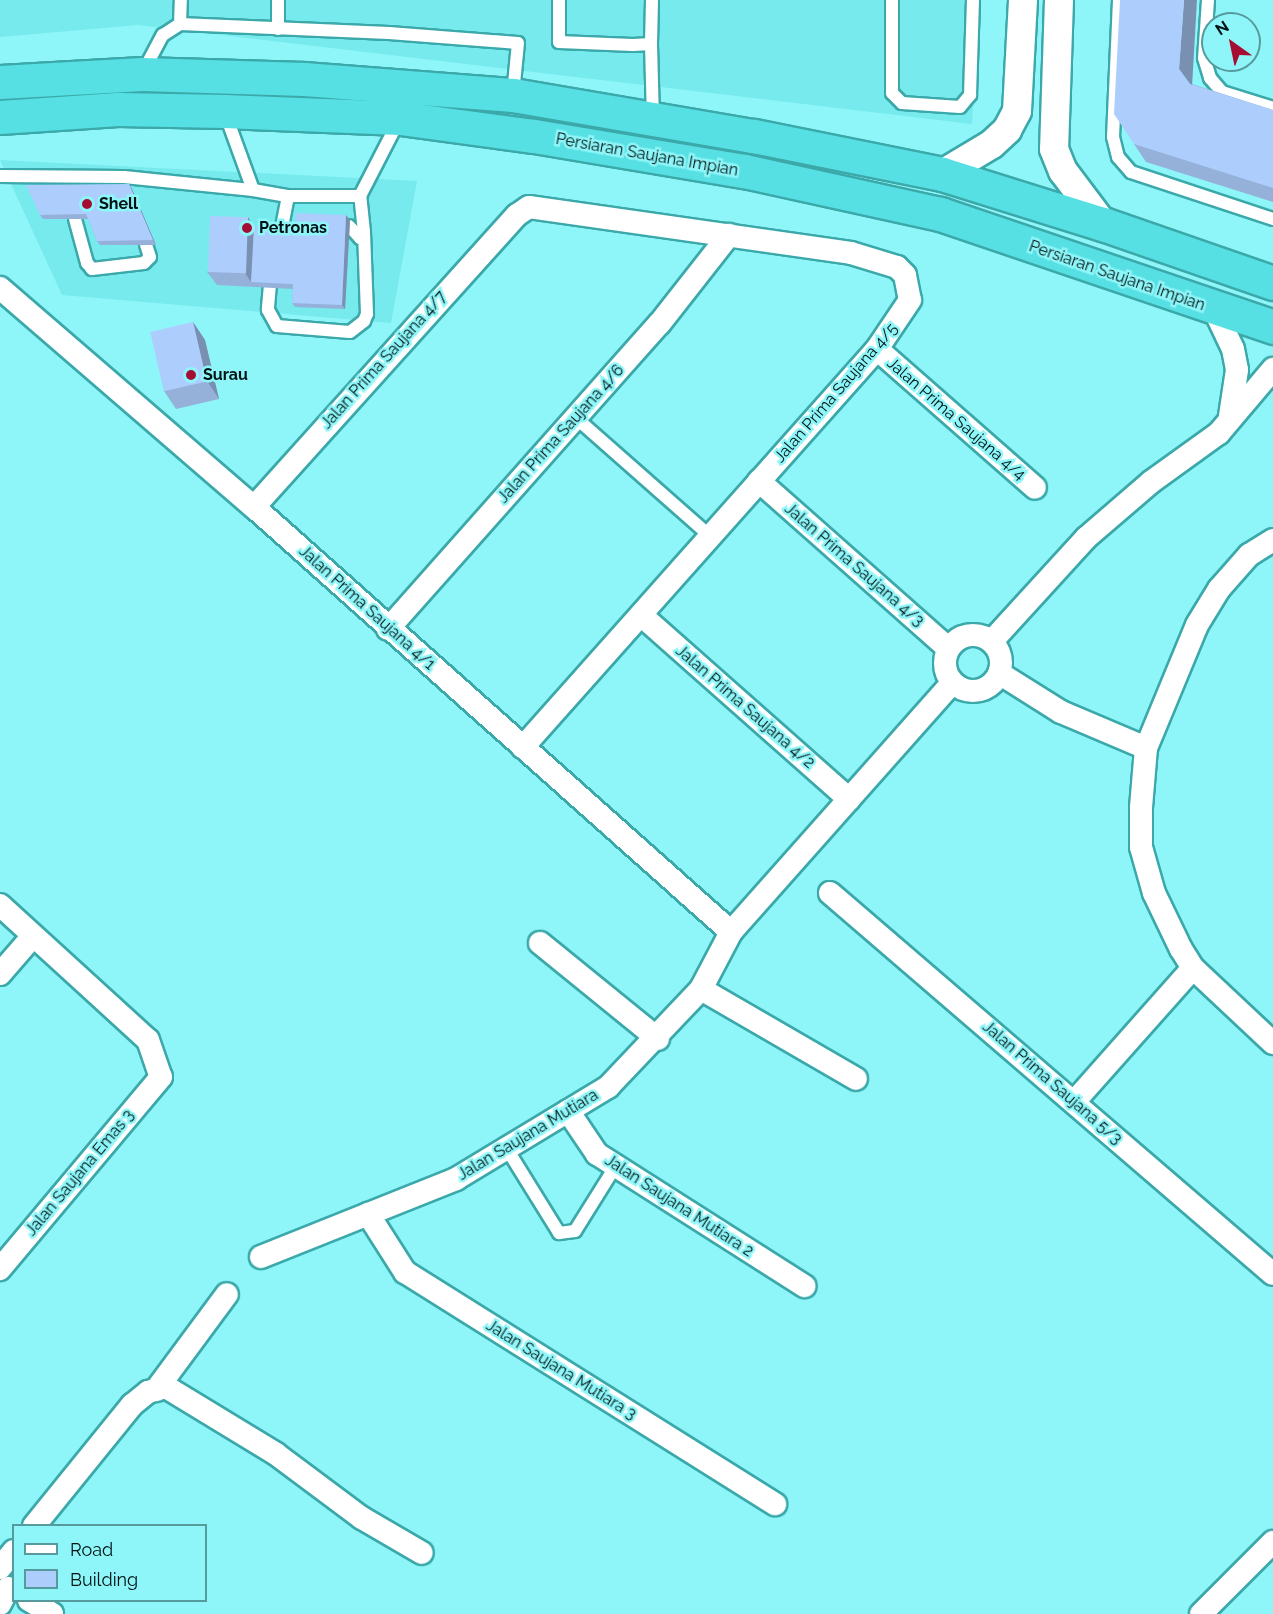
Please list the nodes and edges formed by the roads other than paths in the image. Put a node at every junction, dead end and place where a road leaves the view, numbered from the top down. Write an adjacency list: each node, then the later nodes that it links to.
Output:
1 (181, 0): 11 (lane)
2 (278, 0): 12 (lane)
3 (559, 0): 13 (lane)
4 (652, 0): 13 (lane)
5 (892, 0): 6 (lane)
6 (973, 0)
7 (1023, 0): 22 (street)
8 (1059, 0): 32 (street)
9 (1119, 0): 31 (lane)
10 (1208, 0): 17 (lane)
11 (180, 24): 12 (lane); 14 (lane)
12 (278, 29): 16 (lane)
13 (651, 44): 21 (lane)
14 (142, 74): 15 (highway); 16 (highway)
15 (0, 82)
16 (513, 95): 21 (highway)
17 (1273, 108)
18 (224, 111): 19 (highway, Persiaran Saujana Impian); 20 (highway, Persiaran Saujana Impian); 26 (lane)
19 (0, 117)
20 (400, 118): 28 (lane); 41 (highway, Persiaran Saujana Impian)
21 (653, 119): 22 (highway)
22 (942, 174): 32 (highway)
23 (60, 175): 24 (lane); 25 (lane); 26 (lane)
24 (0, 176)
25 (66, 189)
26 (253, 190): 27 (lane)
27 (288, 196): 28 (lane); 35 (lane)
28 (360, 196): 36 (lane)
29 (517, 215): 37 (street, Jalan Prima Saujana 4/5); 49 (street, Jalan Prima Saujana 4/7)
30 (75, 219): 38 (lane)
31 (1273, 219)
32 (1103, 224): 39 (highway)
33 (299, 225): 35 (lane)
34 (349, 226): 36 (lane)
35 (282, 228): 36 (lane)
36 (364, 232)
37 (729, 235): 43 (street, Jalan Prima Saujana 4/5); 46 (street, Jalan Prima Saujana 4/6)
38 (146, 245)
39 (1273, 283)
40 (0, 288): 49 (street, Jalan Prima Saujana 4/1)
41 (1214, 309): 42 (highway, Persiaran Saujana Impian); 45 (street)
42 (1273, 327)
43 (877, 349): 47 (street, Jalan Prima Saujana 4/5); 48 (street, Jalan Prima Saujana 4/4)
44 (1273, 369): 45 (street)
45 (1230, 417): 54 (street)
46 (576, 418): 50 (lane); 53 (street, Jalan Prima Saujana 4/6)
47 (759, 481): 50 (street, Jalan Prima Saujana 4/5); 55 (street, Jalan Prima Saujana 4/3)
48 (1035, 488)
49 (254, 507): 53 (street, Jalan Prima Saujana 4/1)
50 (710, 536): 52 (street, Jalan Prima Saujana 4/5)
51 (1273, 540): 59 (street)
52 (641, 615): 58 (street, Jalan Prima Saujana 4/5); 60 (street, Jalan Prima Saujana 4/2)
53 (388, 629): 58 (street, Jalan Prima Saujana 4/1)
54 (992, 642): 55 (street); 56 (street)
55 (948, 648): 57 (street)
56 (999, 674): 57 (street); 59 (street)
57 (952, 682): 60 (street, Jalan Saujana Mutiara)
58 (523, 747): 63 (street, Jalan Prima Saujana 4/1)
59 (1146, 748): 66 (street)
60 (849, 799): 63 (street, Jalan Saujana Mutiara)
61 (830, 893): 72 (street, Jalan Prima Saujana 5/3)
62 (0, 905): 64 (street)
63 (731, 932): 68 (street, Jalan Saujana Mutiara)
64 (32, 937): 67 (street); 78 (street, Jalan Saujana Emas 3)
65 (540, 943): 69 (street)
66 (1193, 968): 70 (street); 72 (street)
67 (0, 974)
68 (701, 990): 69 (street, Jalan Saujana Mutiara); 71 (street)
69 (658, 1039): 73 (street, Jalan Saujana Mutiara)
70 (1273, 1043)
71 (856, 1078)
72 (1074, 1102): 79 (street, Jalan Prima Saujana 5/3)
73 (568, 1111): 74 (street, Jalan Saujana Mutiara); 75 (street, Jalan Saujana Mutiara 2)
74 (507, 1149): 75 (lane); 76 (street, Jalan Saujana Mutiara)
75 (615, 1167): 80 (street, Jalan Saujana Mutiara 2)
76 (368, 1214): 77 (street, Jalan Saujana Mutiara); 83 (street, Jalan Saujana Mutiara 3)
77 (261, 1257)
78 (0, 1269)
79 (1273, 1274)
80 (804, 1286)
81 (227, 1294): 82 (street)
82 (156, 1390): 84 (street); 86 (street)
83 (775, 1504)
84 (36, 1524)
85 (1273, 1542): 91 (street)
86 (422, 1553)
87 (12, 1558): 88 (street)
88 (4, 1587)
89 (33, 1602): 90 (street)
90 (52, 1614)
91 (1201, 1614)

